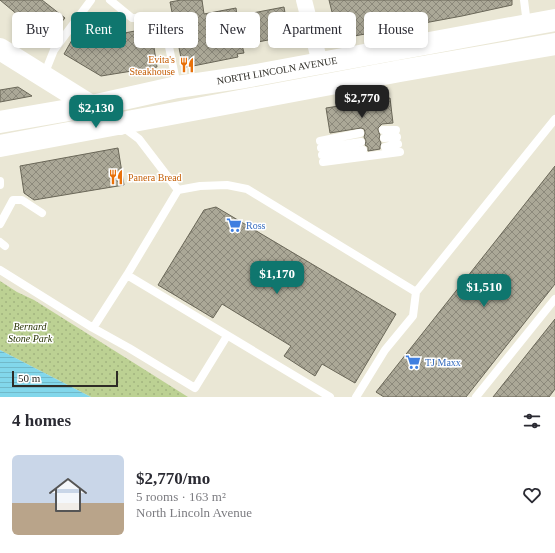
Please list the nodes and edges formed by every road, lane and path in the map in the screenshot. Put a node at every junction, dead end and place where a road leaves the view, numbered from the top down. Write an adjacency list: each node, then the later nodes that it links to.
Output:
1 (91, 0): 10 (lane)
2 (110, 0): 11 (lane)
3 (304, 0): 9 (street)
4 (524, 0): 6 (lane)
5 (555, 20): 6 (main road, NORTH LINCOLN AVENUE)
6 (527, 25): 9 (main road, NORTH LINCOLN AVENUE)
7 (555, 44): 15 (main road)
8 (0, 49): 10 (main road)
9 (320, 63): 11 (main road, NORTH LINCOLN AVENUE)
10 (44, 76): 12 (main road)
11 (177, 87): 12 (main road, NORTH LINCOLN AVENUE)
12 (92, 106): 14 (main road, NORTH LINCOLN AVENUE); 15 (main road)
13 (555, 119): 28 (lane)
14 (0, 122)
15 (120, 124): 19 (main road); 23 (lane)
16 (383, 134): 17 (lane)
17 (398, 140): 18 (lane); 20 (lane)
18 (362, 142)
19 (0, 146)
20 (385, 147)
21 (0, 180): 22 (lane)
22 (0, 185)
23 (178, 190): 27 (lane); 28 (lane)
24 (42, 213): 25 (lane)
25 (0, 224)
26 (0, 270): 30 (lane)
27 (127, 275): 30 (lane); 31 (lane)
28 (416, 292): 33 (lane)
29 (555, 299): 34 (lane)
30 (93, 328): 31 (lane)
31 (227, 336): 32 (lane)
32 (330, 397)
33 (356, 397)
34 (476, 397)

